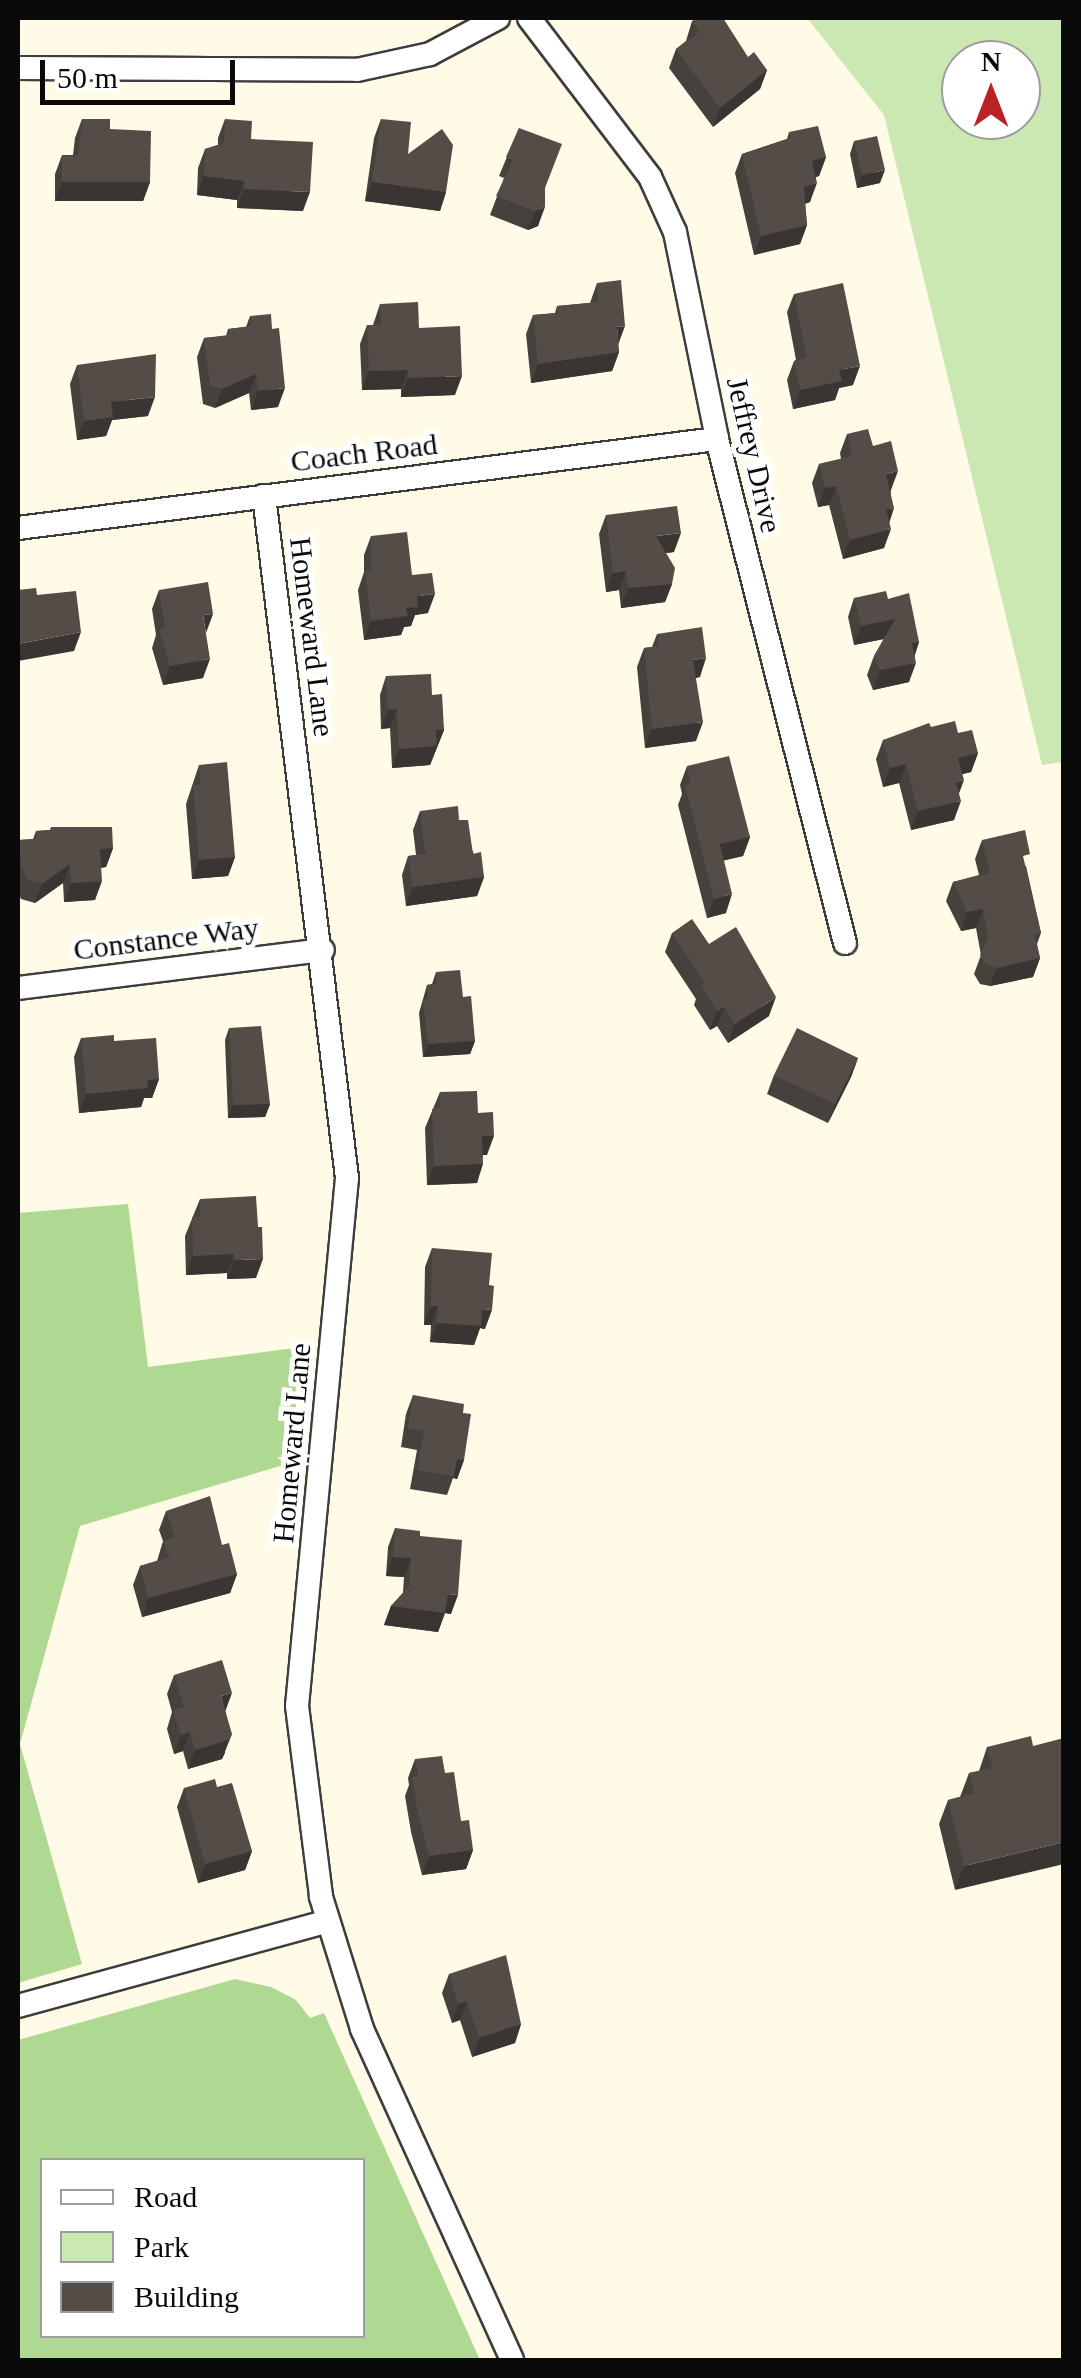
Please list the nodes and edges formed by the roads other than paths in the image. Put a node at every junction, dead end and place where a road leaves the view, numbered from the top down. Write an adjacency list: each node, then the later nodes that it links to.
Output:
1 (498, 18): 3 (street)
2 (528, 18): 4 (street, Jeffrey Drive)
3 (18, 68)
4 (718, 439): 5 (street, Coach Road); 7 (street, Jeffrey Drive)
5 (264, 496): 6 (street, Coach Road); 8 (street, Homeward Lane)
6 (18, 528)
7 (845, 943)
8 (323, 950): 9 (street, Constance Way); 10 (street, Homeward Lane)
9 (18, 988)
10 (328, 1921): 11 (street); 12 (street, Homeward Lane)
11 (18, 2006)
12 (512, 2360)

